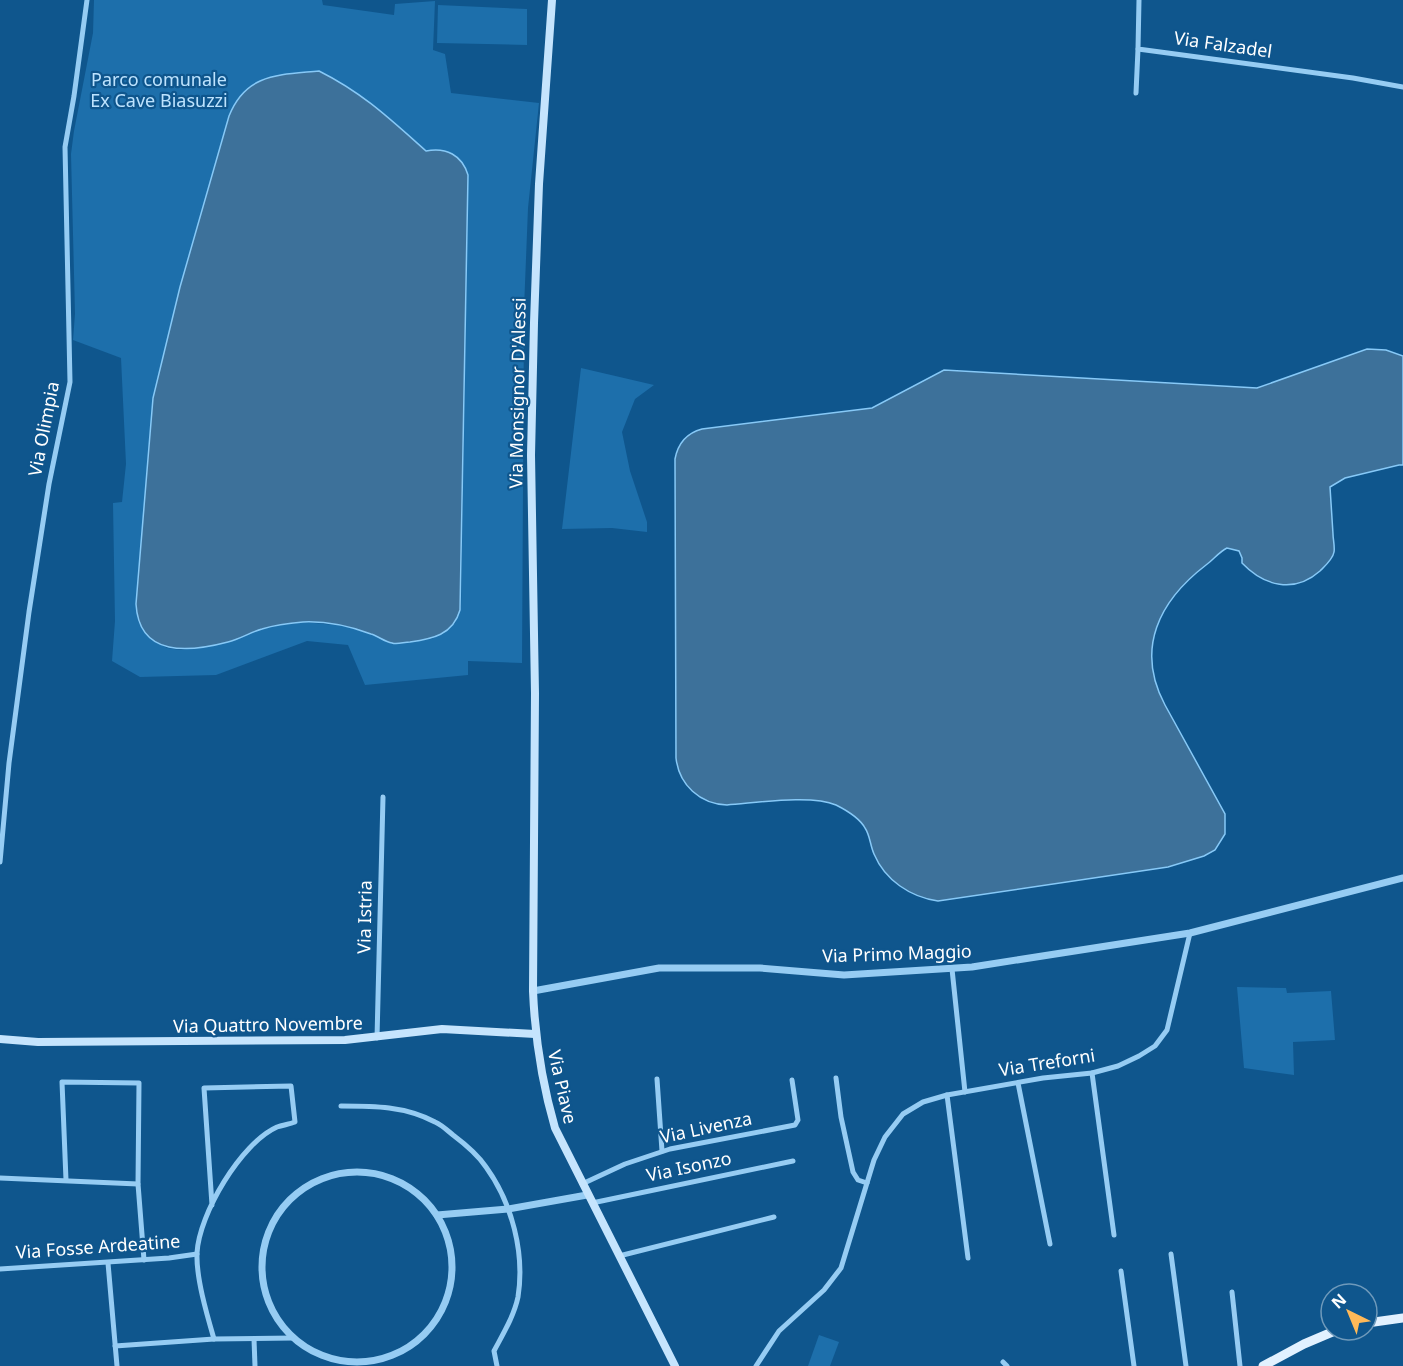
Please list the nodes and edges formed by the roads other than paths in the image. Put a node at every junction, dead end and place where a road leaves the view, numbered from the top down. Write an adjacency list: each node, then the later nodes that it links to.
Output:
1 (87, 0): 9 (street, Via Olimpia)
2 (552, 0): 7 (main road, Via Monsignor D'Alessi)
3 (1139, 0): 4 (street)
4 (1138, 49): 5 (street, Via Falzadel); 6 (street)
5 (1403, 87)
6 (1136, 93)
7 (534, 787): 13 (main road, Via Piave)
8 (383, 797): 15 (street, Via Istria)
9 (0, 862)
10 (1403, 878): 11 (street)
11 (1190, 933): 12 (street, Via Primo Maggio); 17 (street, Via Treforni)
12 (952, 969): 13 (street, Via Primo Maggio); 22 (street)
13 (533, 991): 14 (main road, Via Piave)
14 (535, 1034): 15 (main road, Via Quattro Novembre); 31 (main road, Via Piave)
15 (377, 1038): 16 (main road, Via Quattro Novembre)
16 (0, 1039)
17 (1092, 1073): 21 (street, Via Treforni); 38 (street)
18 (836, 1078): 29 (street)
19 (657, 1079): 25 (street)
20 (792, 1080): 25 (street, Via Livenza)
21 (1018, 1083): 22 (street, Via Treforni); 39 (street)
22 (965, 1092): 23 (street, Via Treforni)
23 (947, 1095): 29 (street, Via Treforni); 43 (street)
24 (342, 1107): 35 (street)
25 (662, 1151): 31 (street, Via Livenza)
26 (793, 1161): 33 (street, Via Isonzo)
27 (0, 1178): 28 (street)
28 (66, 1180): 30 (street); 30 (street)
29 (867, 1183): 61 (street, Via Treforni)
30 (138, 1184): 44 (street)
31 (582, 1184): 32 (main road, Via Piave)
32 (587, 1195): 33 (main road, Via Piave); 35 (street)
33 (591, 1203): 42 (main road, Via Piave)
34 (212, 1205): 34 (street); 40 (street)
35 (508, 1209): 36 (street); 59 (street)
36 (437, 1215): 51 (street); 56 (street)
37 (774, 1217): 42 (street)
38 (1113, 1235)
39 (1050, 1244)
40 (197, 1254): 44 (street, Via Fosse Ardeatine); 53 (street)
41 (1172, 1254): 63 (street)
42 (619, 1256): 60 (main road, Via Piave)
43 (968, 1258)
44 (144, 1260): 45 (street, Via Fosse Ardeatine)
45 (108, 1263): 46 (street, Via Fosse Ardeatine); 55 (street)
46 (0, 1269)
47 (1121, 1271): 62 (street)
48 (1232, 1292): 64 (street)
49 (1403, 1318): 50 (main road)
50 (1379, 1321)
51 (294, 1338): 54 (street); 56 (street)
52 (1319, 1338): 65 (main road)
53 (214, 1339): 54 (street); 55 (street)
54 (254, 1339): 58 (street)
55 (115, 1346): 57 (street)
56 (336, 1363)
57 (117, 1366)
58 (255, 1366)
59 (497, 1366)
60 (675, 1366)
61 (756, 1366)
62 (1134, 1366)
63 (1186, 1366)
64 (1240, 1366)
65 (1263, 1366)

